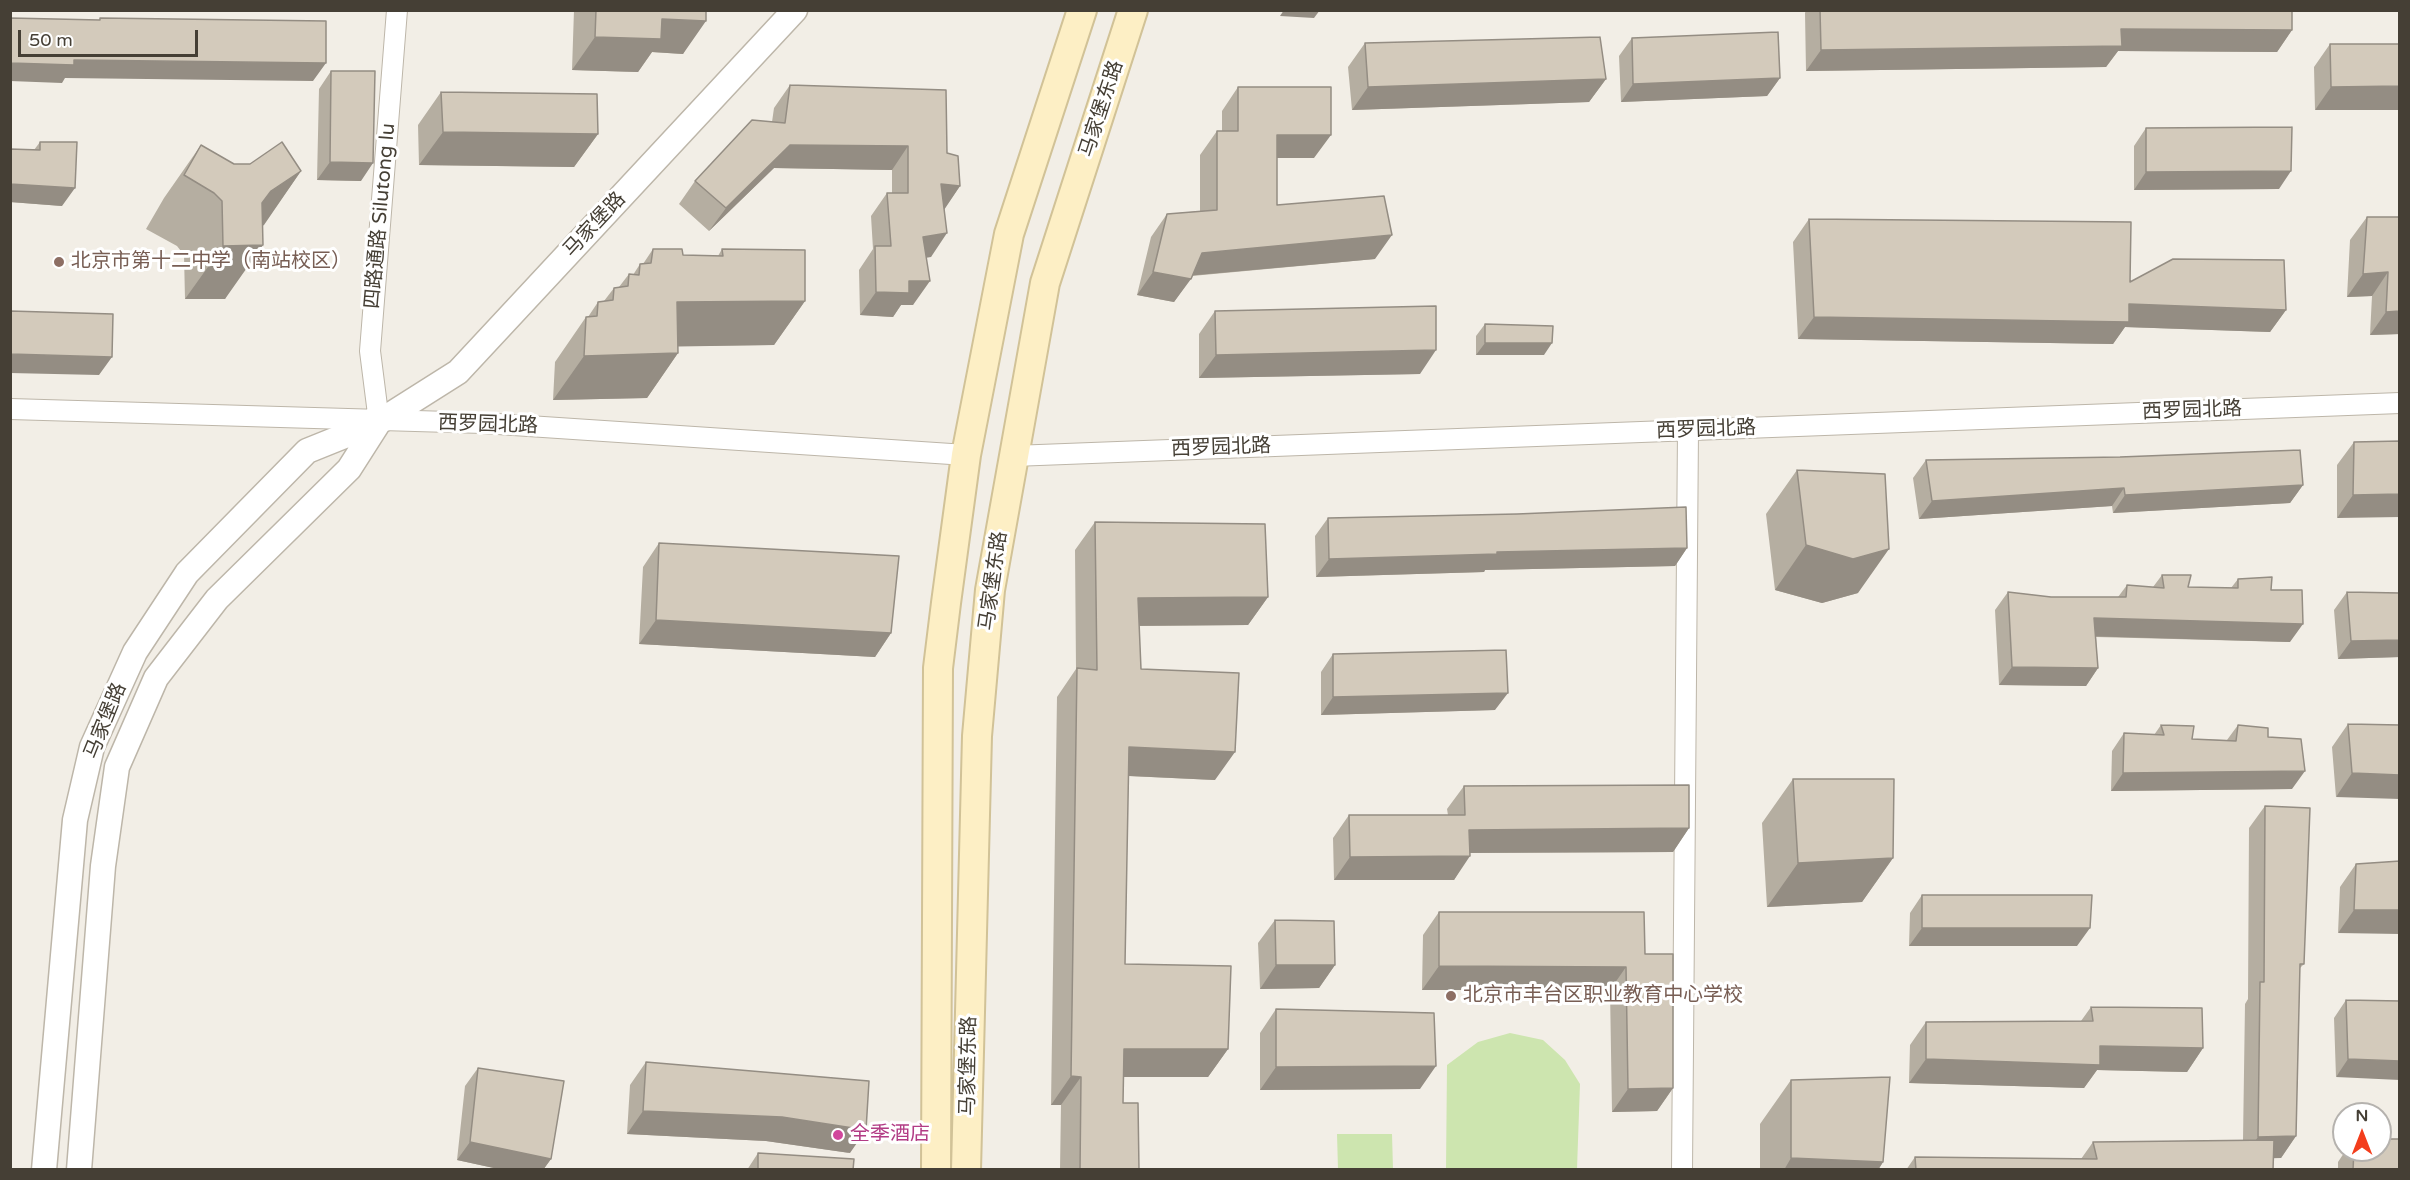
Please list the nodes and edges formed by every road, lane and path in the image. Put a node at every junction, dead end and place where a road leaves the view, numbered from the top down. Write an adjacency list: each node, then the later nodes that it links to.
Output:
1 (397, 10): 7 (street, 四路通路 Silutong lu)
2 (795, 10): 7 (street, 马家堡路)
3 (1082, 10): 9 (main road, 马家堡东路)
4 (1133, 10): 10 (main road, 马家堡东路)
5 (2400, 403): 8 (street, 西罗园北路)
6 (10, 409): 7 (street, 西罗园北路)
7 (379, 422): 9 (street, 西罗园北路); 11 (street, 马家堡路); 12 (street, 马家堡路)
8 (1688, 430): 10 (street, 西罗园北路); 15 (street)
9 (966, 455): 13 (main road, 马家堡东路)
10 (1013, 456): 14 (main road, 马家堡东路)
11 (44, 1170)
12 (78, 1170)
13 (936, 1170)
14 (966, 1170)
15 (1682, 1170)

